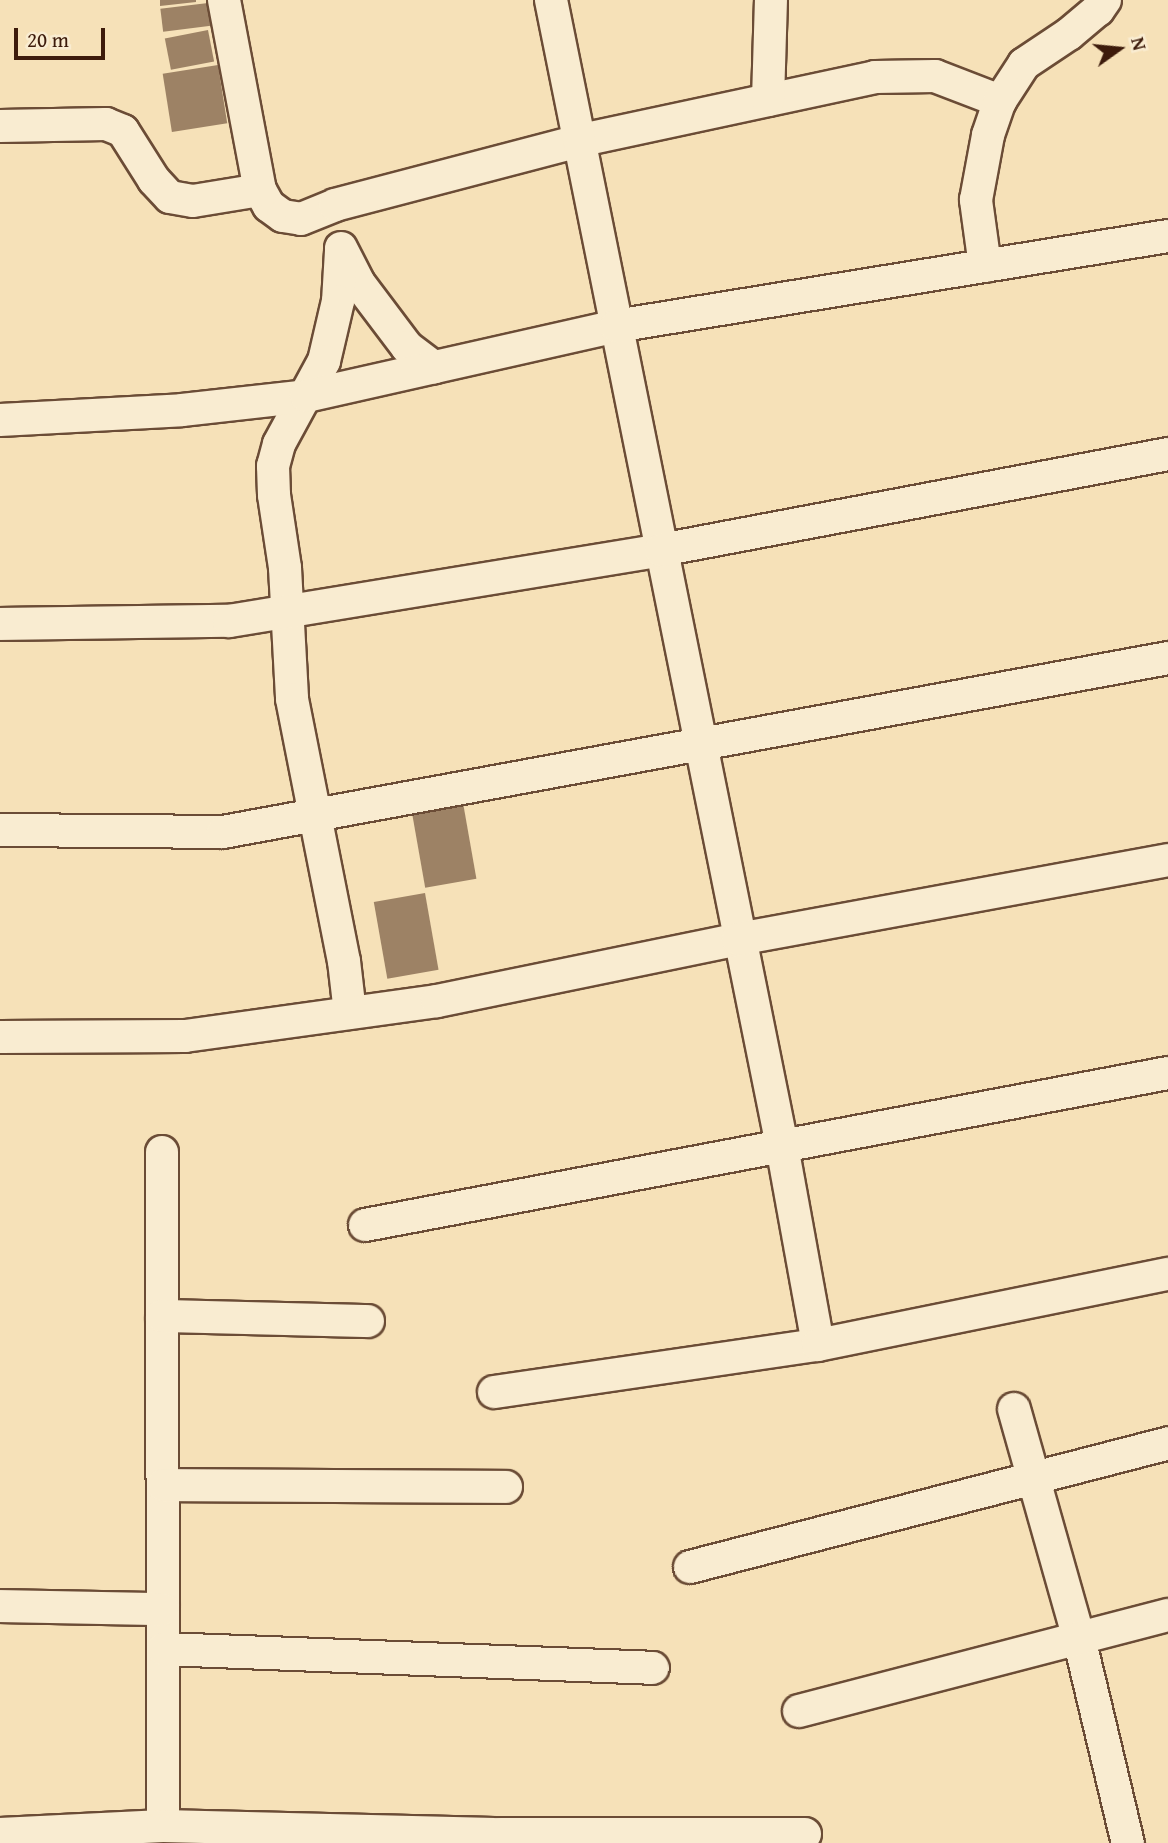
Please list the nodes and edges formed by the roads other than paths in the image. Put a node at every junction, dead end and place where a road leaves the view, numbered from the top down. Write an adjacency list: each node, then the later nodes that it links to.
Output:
1 (224, 0): 9 (street)
2 (551, 0): 8 (street)
3 (771, 0): 5 (street)
4 (1105, 0): 6 (street)
5 (768, 100): 6 (street); 8 (street)
6 (1000, 101): 13 (street)
7 (0, 126): 9 (street)
8 (582, 140): 10 (street); 14 (street)
9 (260, 190): 10 (street)
10 (335, 205): 12 (street)
11 (1168, 236): 13 (street)
12 (341, 251): 15 (street); 16 (street)
13 (985, 266): 14 (street)
14 (616, 326): 15 (street); 19 (street)
15 (434, 367): 16 (street)
16 (306, 396): 17 (street); 20 (street)
17 (0, 420)
18 (1168, 454): 19 (street)
19 (661, 550): 20 (street); 23 (street)
20 (288, 611): 21 (street); 24 (street)
21 (0, 624)
22 (1168, 658): 23 (street)
23 (699, 744): 24 (street); 27 (street)
24 (314, 815): 25 (street); 28 (street)
25 (0, 830)
26 (1168, 860): 27 (street)
27 (738, 939): 28 (street); 31 (street)
28 (350, 1013): 29 (street)
29 (0, 1037)
30 (1168, 1073): 31 (street)
31 (782, 1146): 33 (street); 37 (street)
32 (162, 1152): 35 (street)
33 (365, 1225)
34 (1168, 1274): 37 (street)
35 (162, 1316): 36 (street); 42 (street)
36 (368, 1321)
37 (818, 1345): 38 (street)
38 (494, 1392)
39 (1014, 1409): 41 (street)
40 (1168, 1443): 41 (street)
41 (1032, 1478): 44 (street); 48 (street)
42 (163, 1485): 43 (street); 46 (street)
43 (506, 1487)
44 (690, 1567)
45 (0, 1606): 46 (street)
46 (163, 1609): 49 (street)
47 (1168, 1615): 48 (street)
48 (1079, 1638): 51 (street); 57 (street)
49 (163, 1649): 50 (street); 52 (street)
50 (653, 1668)
51 (799, 1711)
52 (163, 1826): 53 (street); 55 (street)
53 (0, 1833)
54 (805, 1834): 56 (street)
55 (309, 1836): 56 (street)
56 (501, 1839)
57 (1128, 1843)

